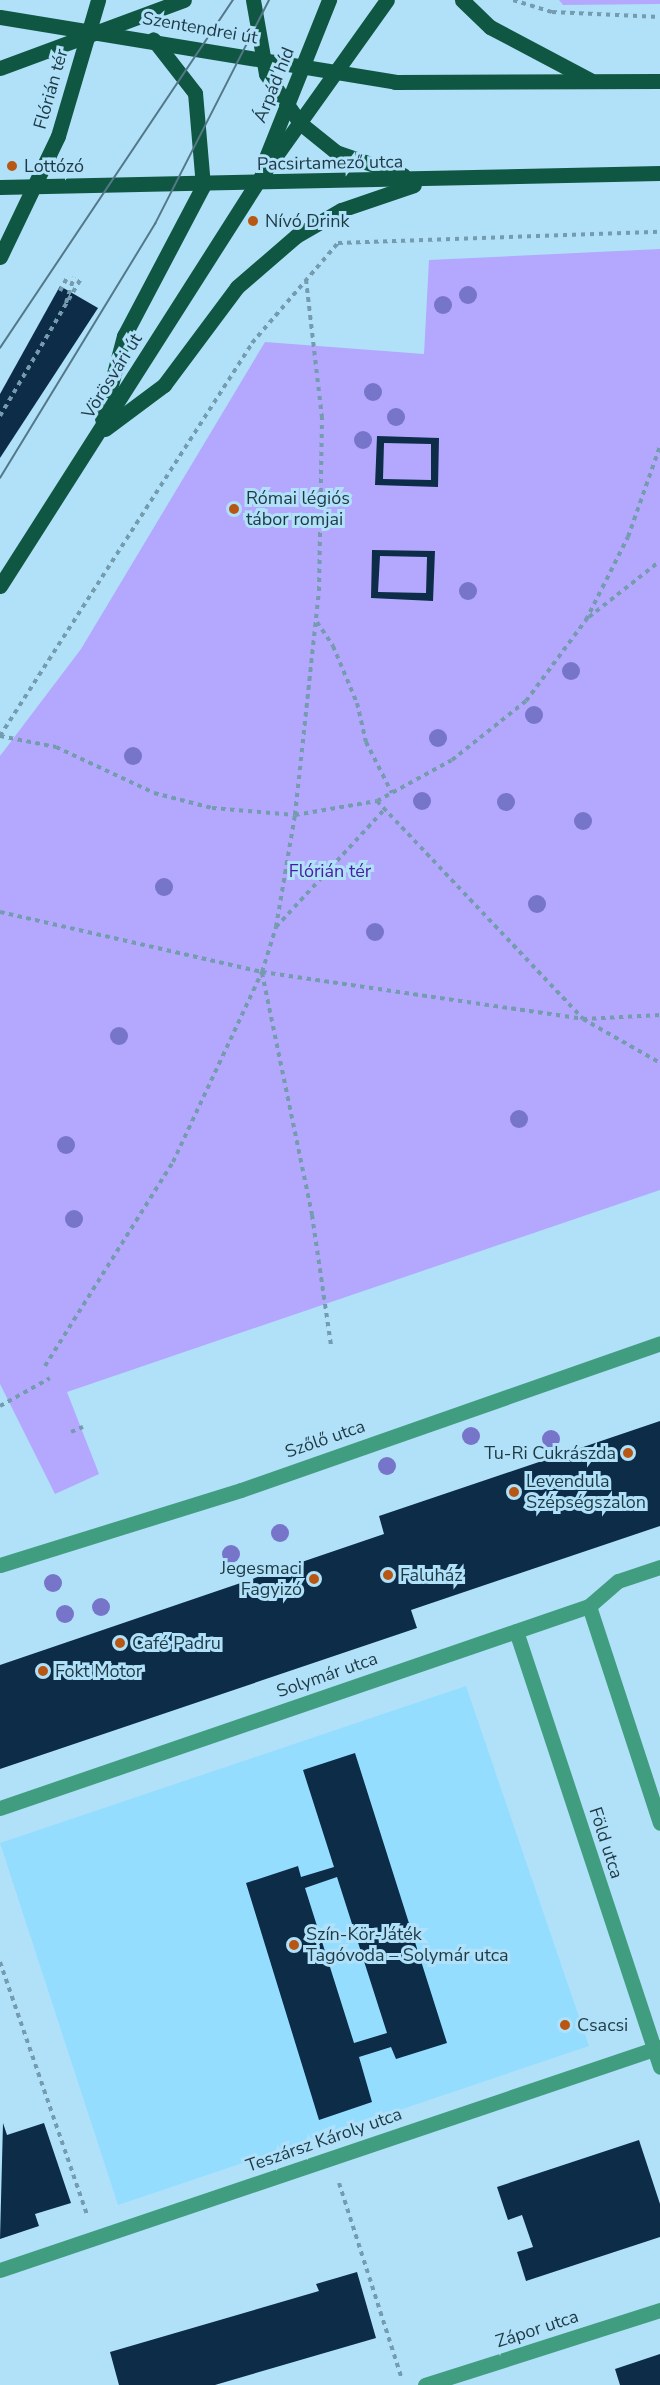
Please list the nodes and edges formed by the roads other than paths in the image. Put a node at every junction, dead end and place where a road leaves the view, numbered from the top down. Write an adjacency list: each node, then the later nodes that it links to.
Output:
1 (98, 0): 8 (main road, Flórián tér)
2 (184, 0): 12 (main road, bridge)
3 (253, 0): 10 (main road)
4 (329, 0): 11 (main road, Árpád híd)
5 (387, 0): 13 (main road)
6 (462, 0): 14 (main road)
7 (0, 17): 8 (main road, Szentendrei út)
8 (89, 28): 9 (main road, Szentendrei út); 23 (main road, Flórián tér)
9 (153, 39): 10 (main road, Szentendrei út); 21 (main road)
10 (260, 58): 11 (main road, Szentendrei út); 16 (main road)
11 (302, 65): 13 (main road, Szentendrei út); 16 (main road, Árpád híd)
12 (0, 68)
13 (339, 72): 14 (main road); 17 (main road)
14 (593, 81): 15 (main road)
15 (660, 81)
16 (286, 107): 17 (main road); 20 (main road, Árpád híd)
17 (300, 123): 19 (main road); 20 (main road)
18 (660, 173): 19 (main road, Pacsirtamező utca)
19 (426, 181): 20 (main road, Pacsirtamező utca); 25 (main road)
20 (255, 185): 21 (main road, Pacsirtamező utca); 25 (main road, Vörösvári út)
21 (202, 186): 23 (main road, Pacsirtamező utca); 25 (main road)
22 (0, 187): 23 (main road, Pacsirtamező utca)
23 (38, 187): 24 (main road)
24 (0, 257)
25 (98, 434): 26 (main road, Vörösvári út)
26 (0, 586)
27 (660, 1343): 28 (street, Szőlő utca)
28 (0, 1565)
29 (660, 1567): 30 (street, Solymár utca)
30 (589, 1606): 31 (street, Solymár utca); 33 (street)
31 (516, 1631): 32 (street, Solymár utca); 34 (street, Föld utca)
32 (0, 1808)
33 (660, 1823)
34 (657, 2048): 35 (street, Föld utca); 36 (street, Teszársz Károly utca)
35 (660, 2067)
36 (0, 2270)
37 (660, 2310): 38 (street, Zápor utca)
38 (425, 2385)

